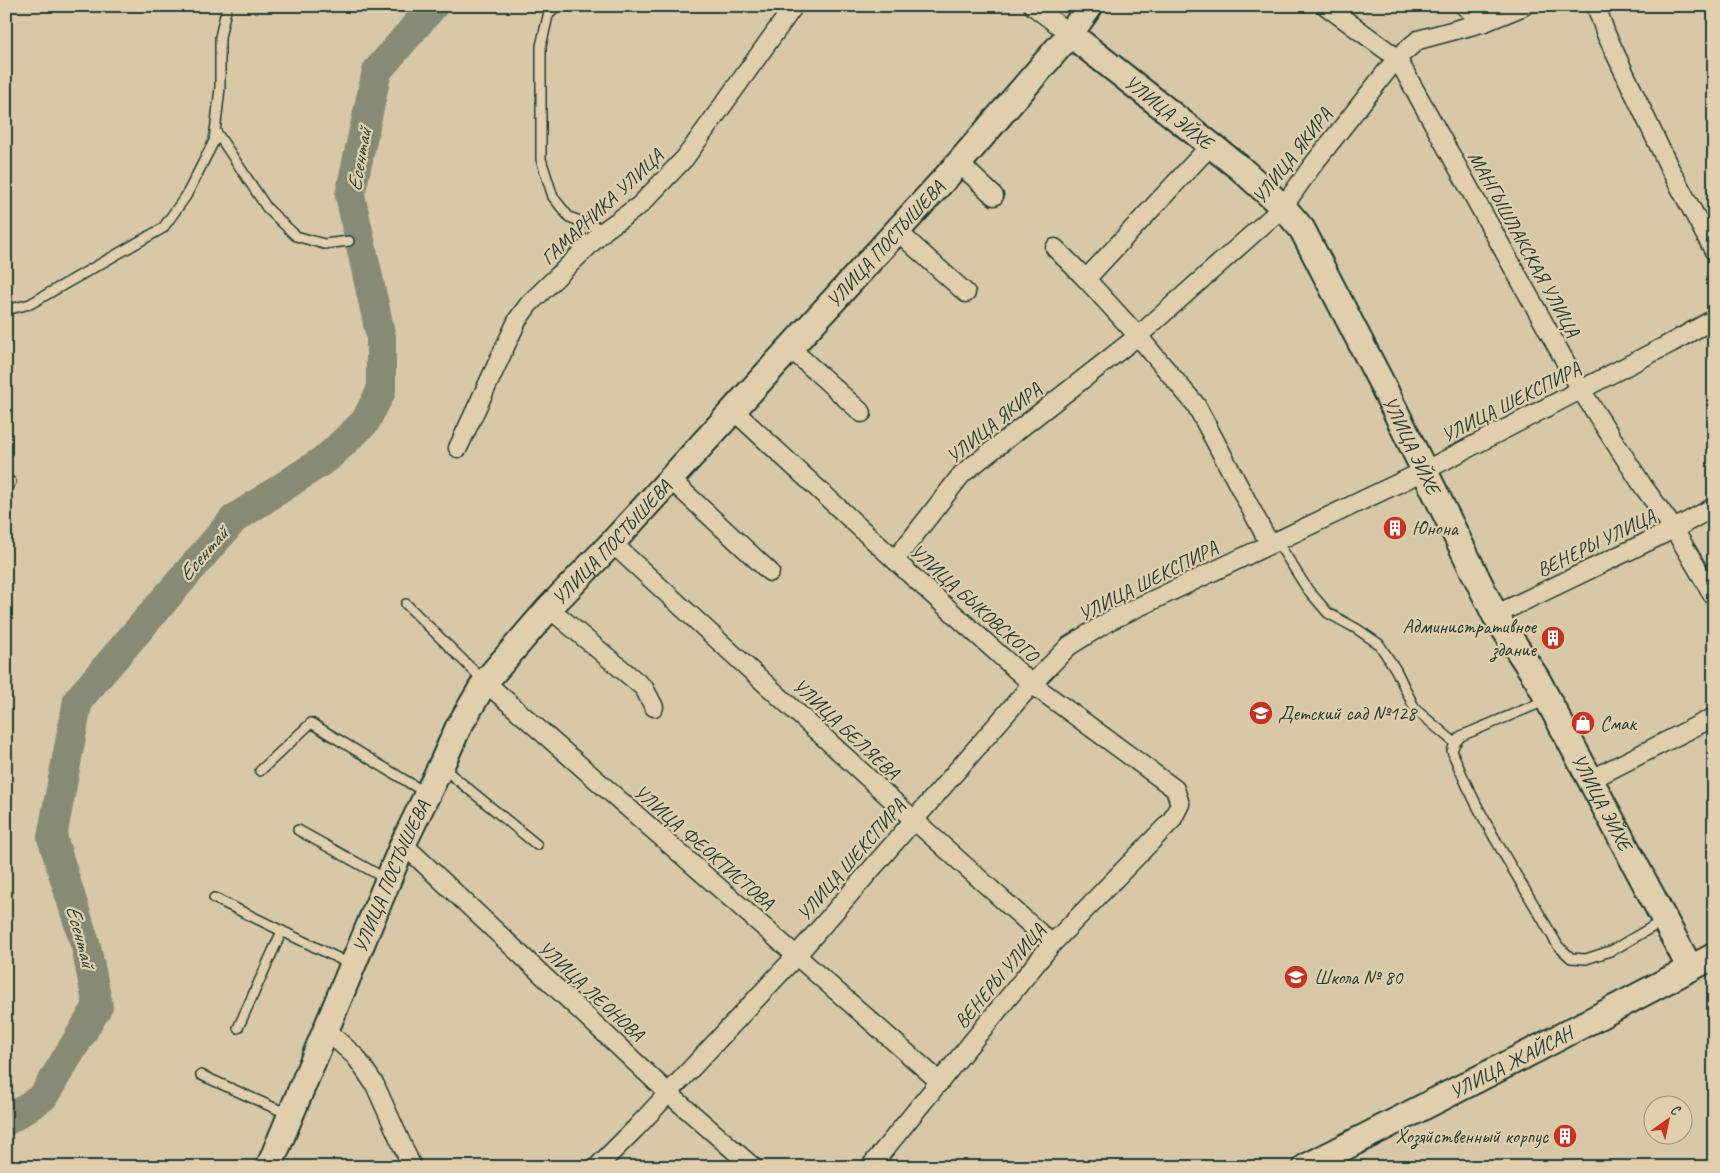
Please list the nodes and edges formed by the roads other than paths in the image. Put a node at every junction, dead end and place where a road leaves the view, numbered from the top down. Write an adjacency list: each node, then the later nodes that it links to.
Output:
1 (227, 6): 13 (lane)
2 (554, 6): 18 (lane)
3 (794, 6): 18 (street, ГАМАРНИКА УЛИЦА)
4 (1034, 6): 11 (street, УЛИЦА ЭЙХЕ)
5 (1090, 6): 11 (street, УЛИЦА ПОСТЫШЕВА)
6 (1326, 6): 12 (street, МАНГЫШЛАКСКАЯ УЛИЦА)
7 (1464, 6): 10 (street)
8 (1524, 6): 10 (street, УЛИЦА ЯКИРА)
9 (1596, 6): 22 (street)
10 (1485, 22): 12 (street, УЛИЦА ЯКИРА)
11 (1070, 34): 14 (street, УЛИЦА ЭЙХЕ); 15 (street, УЛИЦА ПОСТЫШЕВА)
12 (1400, 56): 17 (street, УЛИЦА ЯКИРА); 29 (street, МАНГЫШЛАКСКАЯ УЛИЦА)
13 (215, 130): 20 (lane); 25 (lane)
14 (1210, 146): 17 (street, УЛИЦА ЭЙХЕ); 23 (street)
15 (959, 163): 16 (street); 19 (street, УЛИЦА ПОСТЫШЕВА)
16 (994, 196)
17 (1283, 207): 27 (street, УЛИЦА ЯКИРА); 33 (street, УЛИЦА ЭЙХЕ)
18 (606, 230): 32 (street, ГАМАРНИКА УЛИЦА)
19 (897, 231): 24 (street); 28 (street, УЛИЦА ПОСТЫШЕВА)
20 (349, 242)
21 (1055, 248): 23 (street)
22 (1714, 251)
23 (1086, 278): 27 (street)
24 (966, 293)
25 (6, 310)
26 (1714, 319): 29 (street, УЛИЦА ШЕКСПИРА)
27 (1138, 336): 37 (street); 39 (street, УЛИЦА ЯКИРА)
28 (790, 348): 30 (street, УЛИЦА ПОСТЫШЕВА); 31 (street)
29 (1581, 390): 33 (street, УЛИЦА ШЕКСПИРА); 36 (street, МАНГЫШЛАКСКАЯ УЛИЦА)
30 (733, 410): 34 (street, УЛИЦА ПОСТЫШЕВА); 39 (street, УЛИЦА БЫКОВСКОГО)
31 (862, 414)
32 (458, 448)
33 (1424, 471): 37 (street, УЛИЦА ШЕКСПИРА); 44 (street, УЛИЦА ЭЙХЕ)
34 (670, 479): 38 (street, УЛИЦА ПОСТЫШЕВА); 40 (street)
35 (1714, 507): 36 (street, ВЕНЕРЫ УЛИЦА)
36 (1674, 529): 41 (street, МАНГЫШЛАКСКАЯ УЛИЦА); 44 (street, ВЕНЕРЫ УЛИЦА)
37 (1272, 542): 46 (street, УЛИЦА ШЕКСПИРА); 50 (lane)
38 (612, 543): 43 (street, УЛИЦА ПОСТЫШЕВА); 55 (street, УЛИЦА БЕЛЯЕВА)
39 (895, 560): 46 (street, УЛИЦА БЫКОВСКОГО)
40 (770, 572)
41 (1714, 597)
42 (406, 604): 45 (lane)
43 (549, 608): 45 (street, УЛИЦА ПОСТЫШЕВА); 48 (street)
44 (1495, 615): 47 (street, УЛИЦА ЭЙХЕ)
45 (485, 682): 51 (street, УЛИЦА ПОСТЫШЕВА); 65 (street, УЛИЦА ФЕОКТИСТОВА)
46 (1032, 684): 55 (street, УЛИЦА ШЕКСПИРА); 56 (street, УЛИЦА БЫКОВСКОГО)
47 (1548, 700): 50 (lane); 53 (street, УЛИЦА ЭЙХЕ)
48 (654, 707)
49 (1714, 717): 53 (street)
50 (1455, 743): 62 (lane)
51 (441, 766): 54 (street, УЛИЦА ПОСТЫШЕВА); 59 (lane)
52 (260, 771): 54 (lane)
53 (1590, 780): 62 (street, УЛИЦА ЭЙХЕ)
54 (427, 793): 58 (street, УЛИЦА ПОСТЫШЕВА)
55 (914, 820): 64 (street, УЛИЦА БЕЛЯЕВА); 65 (street, УЛИЦА ШЕКСПИРА)
56 (1172, 820): 64 (street, ВЕНЕРЫ УЛИЦА)
57 (298, 830): 60 (lane)
58 (403, 844): 60 (street, УЛИЦА ПОСТЫШЕВА); 73 (street, УЛИЦА ЛЕОНОВА)
59 (537, 845)
60 (388, 880): 67 (street, УЛИЦА ПОСТЫШЕВА)
61 (214, 898): 63 (lane)
62 (1664, 920): 68 (street, УЛИЦА ЭЙХЕ)
63 (282, 931): 67 (lane); 69 (lane)
64 (1052, 944): 72 (street, ВЕНЕРЫ УЛИЦА)
65 (796, 956): 72 (street, УЛИЦА ФЕОКТИСТОВА); 73 (street, УЛИЦА ШЕКСПИРА)
66 (1714, 956): 68 (street, УЛИЦА ЖАЙСАН)
67 (353, 966): 70 (street, УЛИЦА ПОСТЫШЕВА)
68 (1690, 968): 80 (street, УЛИЦА ЖАЙСАН)
69 (238, 1028)
70 (326, 1030): 74 (street, УЛИЦА ПОСТЫШЕВА); 76 (street)
71 (201, 1075): 74 (lane)
72 (940, 1082): 79 (street, ВЕНЕРЫ УЛИЦА)
73 (667, 1092): 77 (street, УЛИЦА ШЕКСПИРА); 78 (street, УЛИЦА ЛЕОНОВА)
74 (291, 1115): 75 (street, УЛИЦА ПОСТЫШЕВА)
75 (269, 1167)
76 (412, 1167)
77 (597, 1167)
78 (753, 1167)
79 (870, 1167)
80 (1306, 1167)

